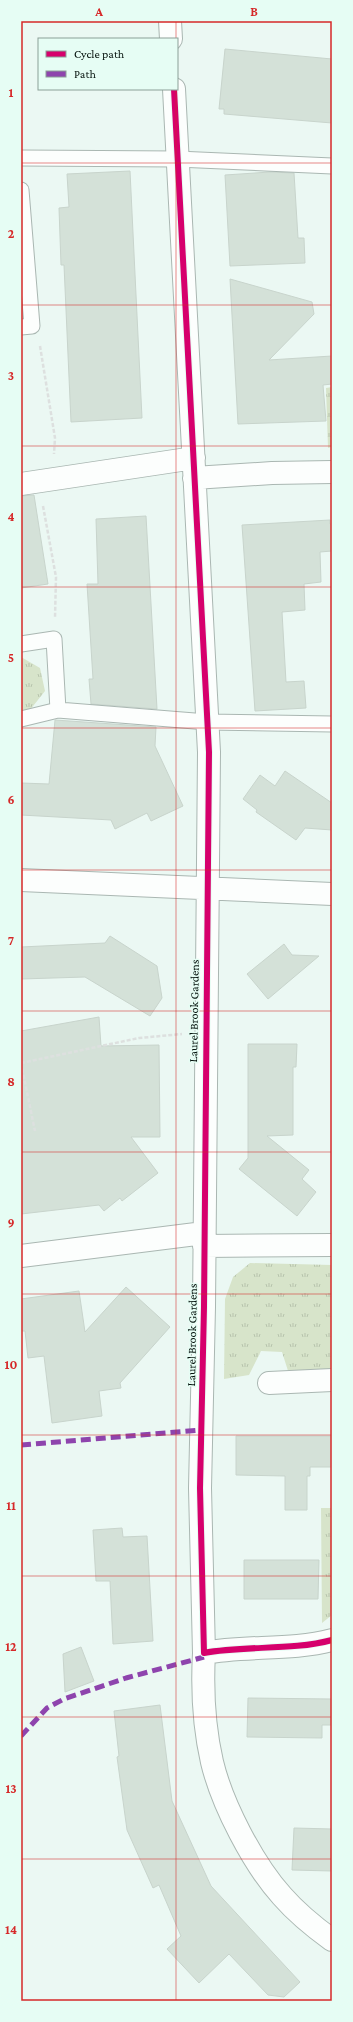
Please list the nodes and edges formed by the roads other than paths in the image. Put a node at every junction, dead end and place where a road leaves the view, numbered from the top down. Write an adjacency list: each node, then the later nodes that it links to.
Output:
1 (170, 21): 2 (street)
2 (171, 38)
3 (174, 90): 5 (street, Laurel Brook Gardens)
4 (21, 158): 5 (lane)
5 (177, 159): 6 (lane); 9 (street, Laurel Brook Gardens)
6 (332, 166)
7 (21, 190): 8 (lane)
8 (21, 327)
9 (194, 468): 10 (street); 11 (street); 15 (street, Laurel Brook Gardens)
10 (332, 472)
11 (21, 484)
12 (21, 644): 13 (lane)
13 (58, 710): 14 (lane); 15 (lane)
14 (21, 719)
15 (207, 722): 16 (lane); 18 (street, Laurel Brook Gardens)
16 (332, 724)
17 (21, 880): 18 (street)
18 (207, 888): 19 (street); 20 (street, Laurel Brook Gardens)
19 (332, 894)
20 (204, 1240): 21 (street); 22 (street); 26 (street, Laurel Brook Gardens)
21 (332, 1246)
22 (21, 1256)
23 (332, 1380): 24 (street)
24 (269, 1383)
25 (332, 1640): 26 (street)
26 (204, 1653): 27 (street, Laurel Brook Gardens)
27 (332, 1940)

